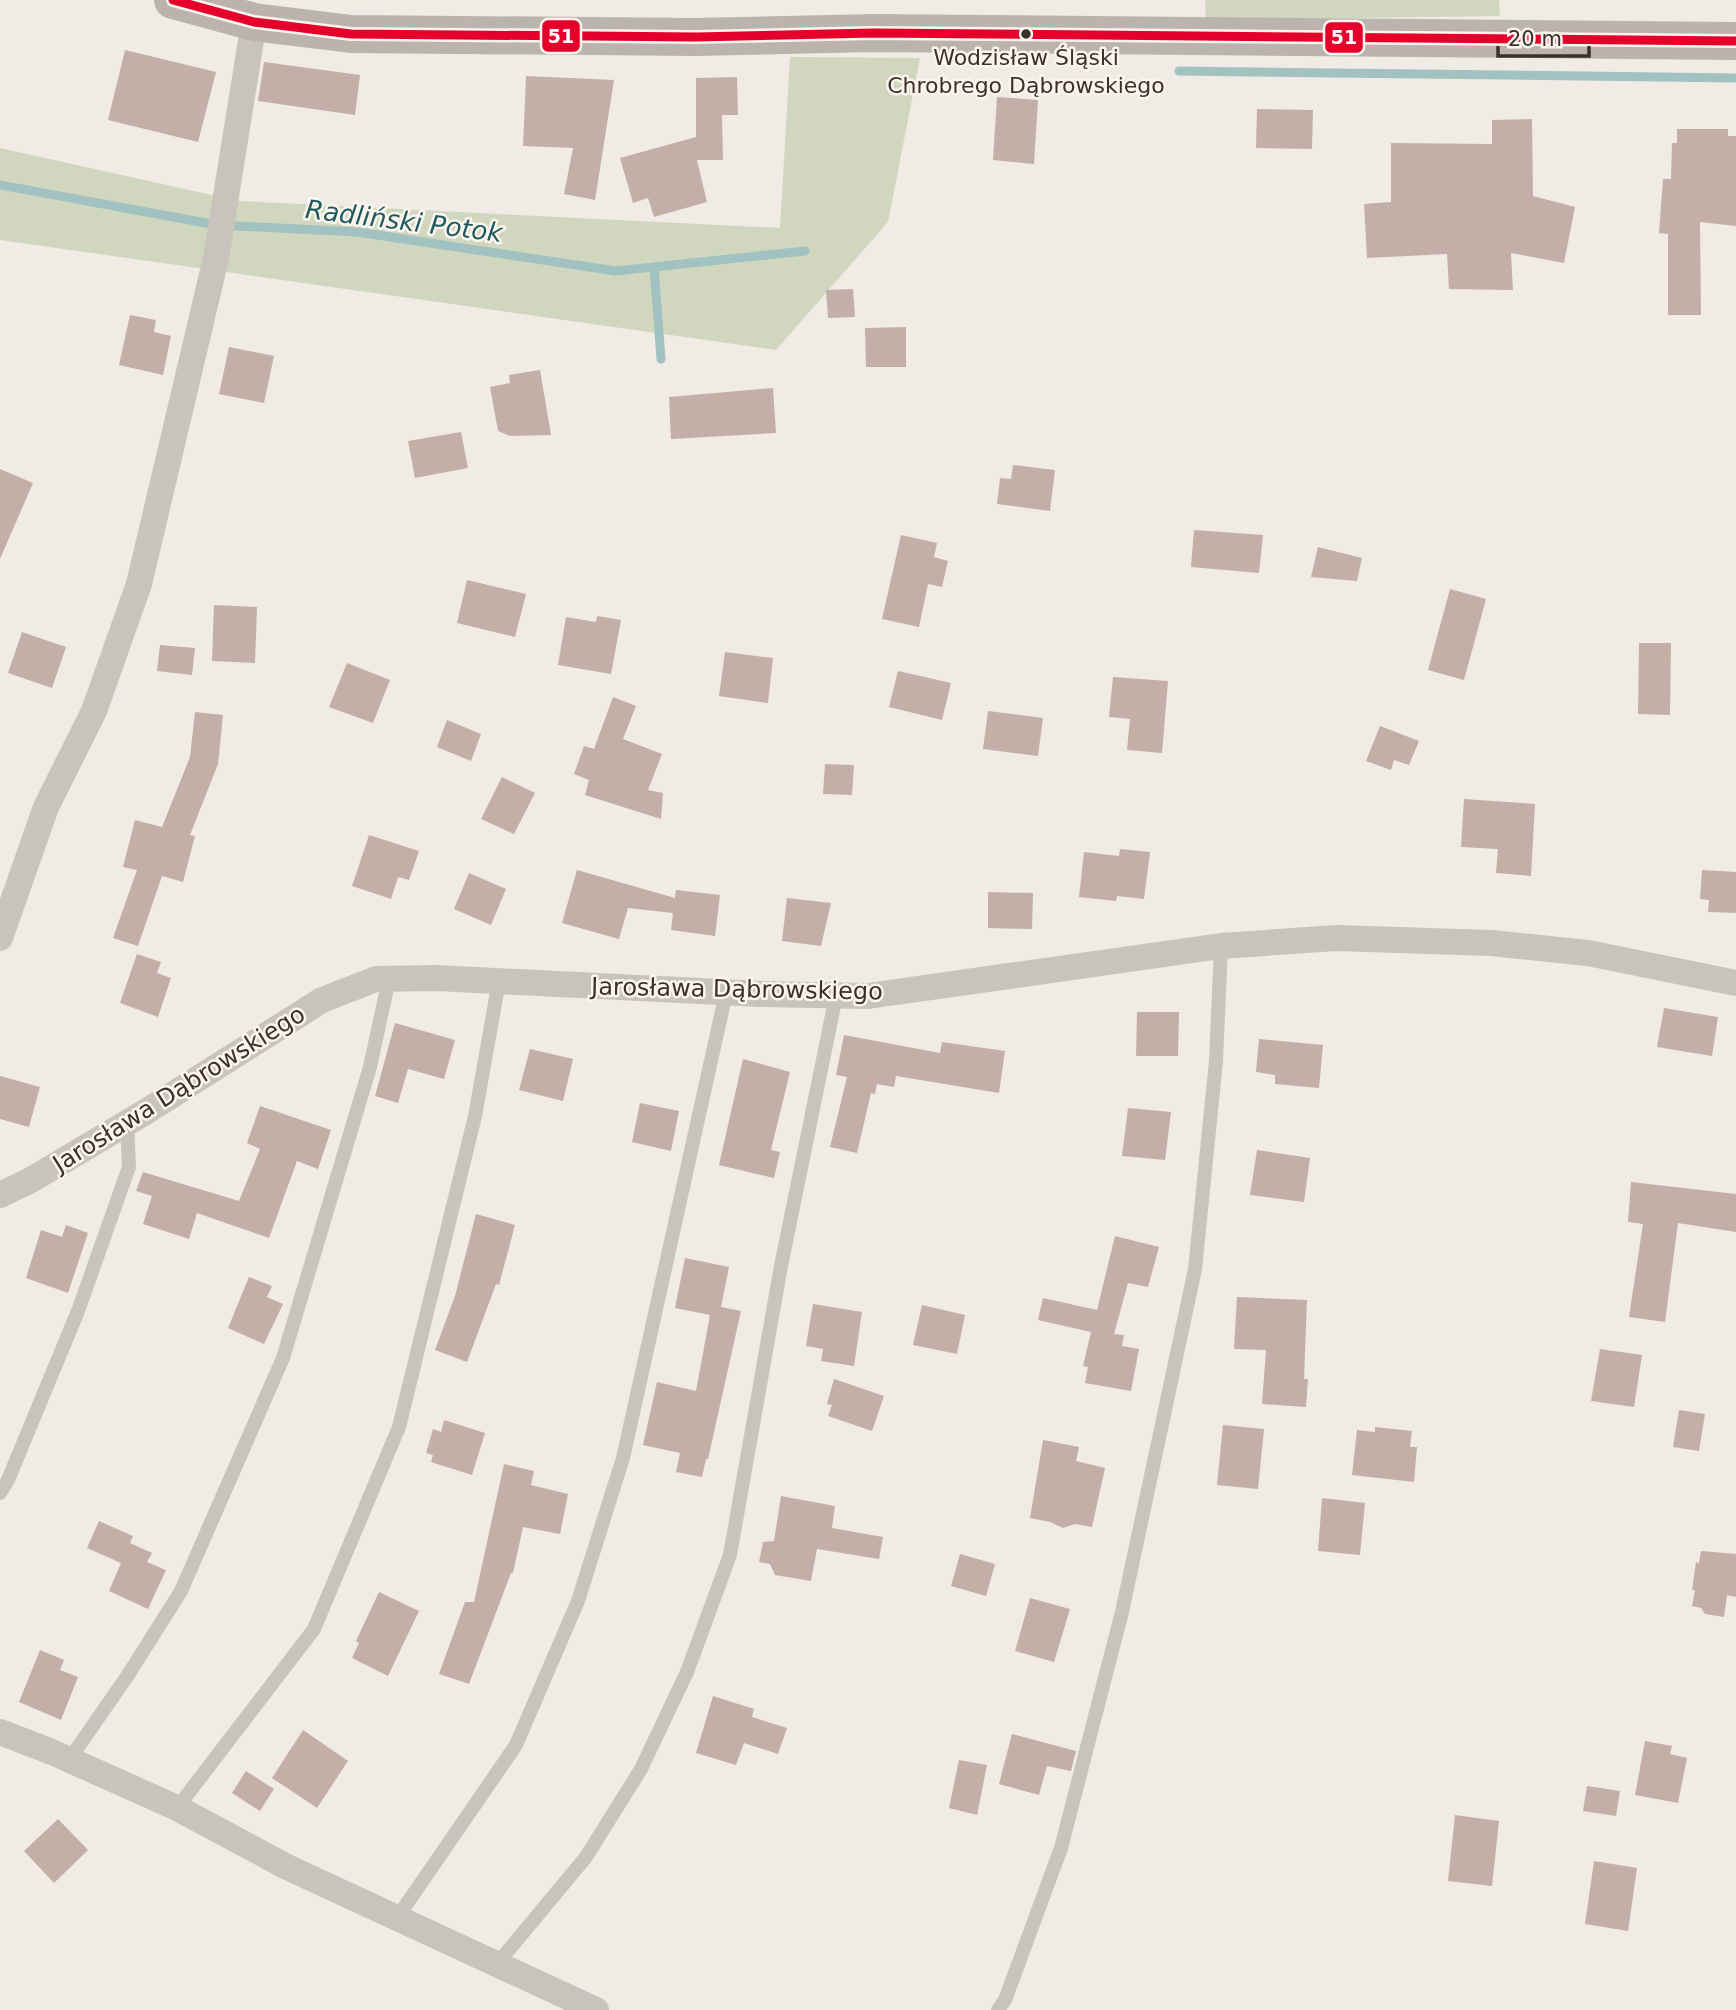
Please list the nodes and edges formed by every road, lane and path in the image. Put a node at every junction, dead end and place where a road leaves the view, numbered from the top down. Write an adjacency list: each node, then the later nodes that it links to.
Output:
1 (173, 0): 2 (street)
2 (254, 22): 3 (street); 4 (street)
3 (1736, 41)
4 (0, 938)
5 (1221, 946): 8 (street, Jarosława Dąbrowskiego); 10 (street, Jarosława Dąbrowskiego); 20 (lane)
6 (389, 979): 7 (street, Jarosława Dąbrowskiego); 11 (street, Jarosława Dąbrowskiego); 15 (lane)
7 (499, 981): 9 (street, Jarosława Dąbrowskiego); 16 (lane)
8 (1736, 983)
9 (726, 993): 10 (street, Jarosława Dąbrowskiego); 17 (lane)
10 (836, 996): 18 (lane)
11 (127, 1123): 12 (street, Jarosława Dąbrowskiego); 13 (lane)
12 (0, 1195)
13 (0, 1493)
14 (0, 1732): 15 (street)
15 (69, 1760): 16 (street)
16 (177, 1808): 17 (street)
17 (397, 1918): 18 (street)
18 (497, 1964): 19 (street)
19 (596, 2010)
20 (998, 2010)

